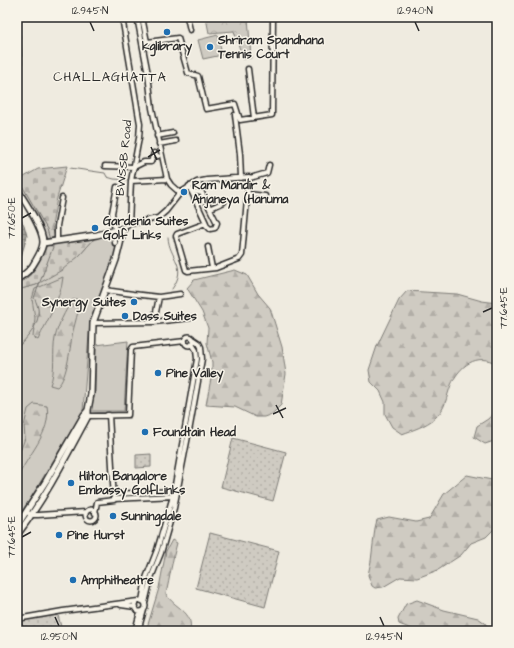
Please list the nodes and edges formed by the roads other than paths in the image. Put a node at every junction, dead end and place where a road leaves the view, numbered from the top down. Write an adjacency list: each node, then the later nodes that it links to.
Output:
1 (122, 17): 19 (street, BWSSB Road)
2 (137, 17): 13 (street)
3 (142, 17): 11 (street)
4 (188, 17): 6 (street)
5 (273, 17): 11 (street)
6 (190, 30)
7 (17, 36): 9 (street)
8 (248, 69): 11 (street)
9 (17, 79)
10 (235, 115): 20 (street)
11 (254, 118)
12 (173, 133): 13 (street)
13 (158, 136): 15 (street)
14 (176, 141): 15 (street)
15 (159, 144): 22 (street)
16 (158, 156): 19 (street)
17 (269, 165): 21 (street)
18 (105, 166): 19 (street)
19 (134, 167): 23 (street, BWSSB Road)
20 (241, 178): 21 (street); 24 (street)
21 (250, 178): 29 (street)
22 (167, 180): 23 (street); 28 (street)
23 (131, 181): 34 (street, BWSSB Road)
24 (189, 186): 27 (street); 28 (street)
25 (117, 187): 37 (street)
26 (17, 189): 39 (street)
27 (191, 191): 33 (street); 35 (street)
28 (180, 192): 34 (street)
29 (248, 194): 30 (street); 42 (street)
30 (265, 196)
31 (62, 198): 38 (street)
32 (224, 202): 33 (street)
33 (211, 208): 35 (street)
34 (129, 224): 36 (street)
35 (205, 224): 42 (street)
36 (124, 228): 37 (street); 44 (street)
37 (115, 230): 38 (street); 40 (street)
38 (53, 242): 39 (street)
39 (43, 243): 43 (street)
40 (115, 243)
41 (208, 247): 42 (street)
42 (212, 268)
43 (17, 279)
44 (106, 290): 46 (street); 49 (street)
45 (180, 294): 46 (street)
46 (159, 297): 48 (street)
47 (190, 318): 48 (street)
48 (154, 322): 49 (street)
49 (93, 323): 52 (street)
50 (185, 341): 51 (street); 51 (street); 53 (street)
51 (193, 342): 54 (street)
52 (87, 414): 53 (street); 59 (street)
53 (109, 416): 55 (street)
54 (176, 491): 55 (street); 56 (street)
55 (114, 496): 56 (street); 58 (street)
56 (174, 496): 62 (street)
57 (86, 512): 58 (street); 58 (street); 59 (street)
58 (95, 513)
59 (29, 514): 60 (street); 61 (street)
60 (17, 526)
61 (17, 535)
62 (142, 602): 63 (street); 64 (street); 65 (street)
63 (117, 604): 64 (street); 66 (street)
64 (135, 608): 65 (street)
65 (142, 611): 68 (street); 69 (street)
66 (17, 620): 67 (street)
67 (21, 631)
68 (135, 631)
69 (138, 631)

